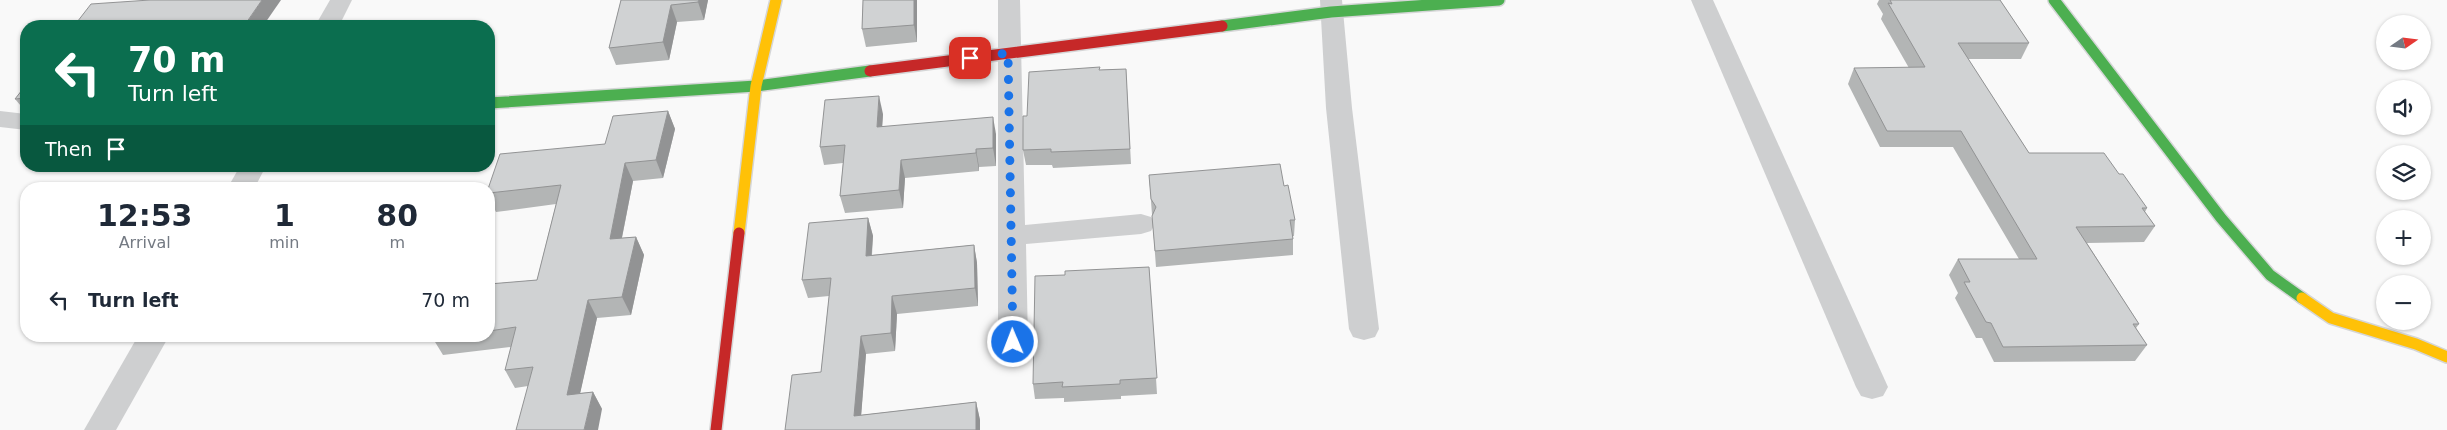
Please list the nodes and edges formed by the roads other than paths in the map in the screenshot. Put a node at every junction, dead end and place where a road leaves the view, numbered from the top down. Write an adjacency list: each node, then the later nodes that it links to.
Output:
1 (340, 0): 8 (street)
2 (776, 0): 10 (street)
3 (1009, 0): 9 (street)
4 (1499, 0): 7 (street)
5 (1702, 0): 20 (street)
6 (2054, 0): 19 (street)
7 (1331, 6): 9 (street); 16 (street)
8 (330, 20)
9 (1008, 53): 10 (street); 15 (street)
10 (756, 86): 11 (street); 22 (street)
11 (495, 103)
12 (0, 119): 13 (street)
13 (20, 121)
14 (1141, 224): 15 (street)
15 (1011, 236): 18 (street)
16 (1364, 329)
17 (151, 342): 21 (street)
18 (1013, 342)
19 (2447, 357)
20 (1872, 386)
21 (100, 430)
22 (716, 430)

